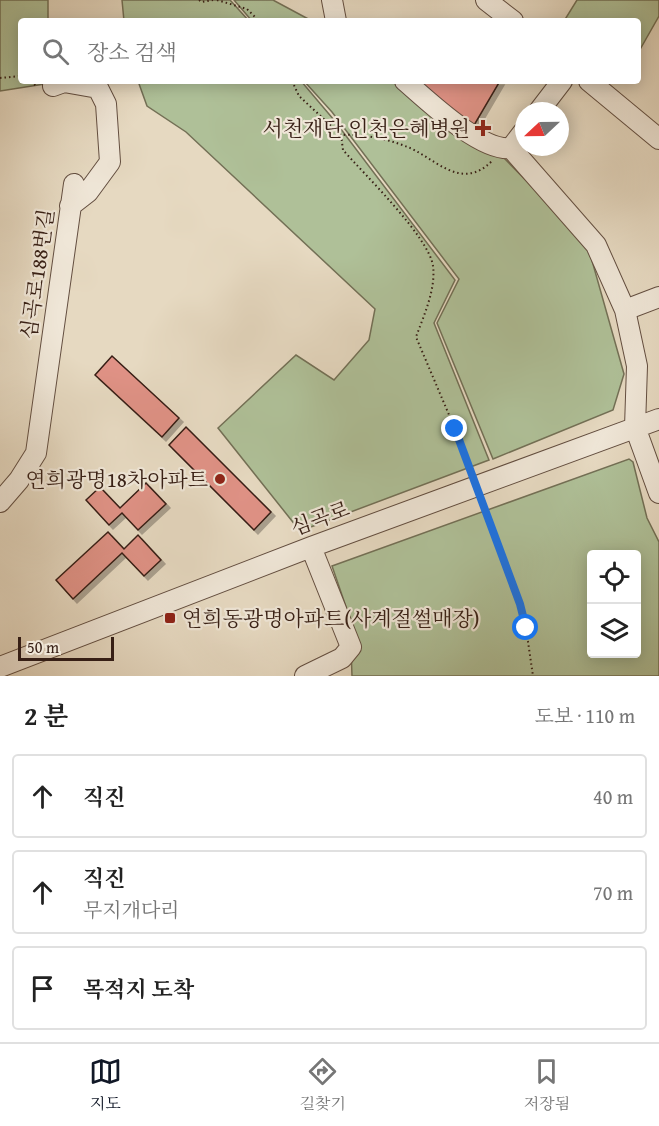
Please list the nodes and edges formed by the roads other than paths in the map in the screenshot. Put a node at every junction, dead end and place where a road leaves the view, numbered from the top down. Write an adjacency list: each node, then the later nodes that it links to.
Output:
1 (332, 0): 3 (street)
2 (486, 0): 4 (street)
3 (335, 18)
4 (509, 18)
5 (58, 84): 10 (street)
6 (75, 84): 16 (street)
7 (409, 84): 14 (street)
8 (560, 84): 11 (street)
9 (593, 84): 12 (street)
10 (53, 86)
11 (546, 102)
12 (659, 139)
13 (515, 143): 14 (street)
14 (511, 148): 18 (street)
15 (74, 184): 16 (street, 심곡로188번길)
16 (70, 206): 22 (street, 심곡로188번길)
17 (659, 297): 18 (street)
18 (625, 310): 20 (street)
19 (659, 419): 20 (street, 심곡로)
20 (635, 427): 21 (street); 23 (street, 심곡로)
21 (659, 493)
22 (0, 502)
23 (311, 547): 25 (street, 심곡로); 26 (street)
24 (0, 668): 25 (street, 심곡로)
25 (25, 668)
26 (305, 676)

